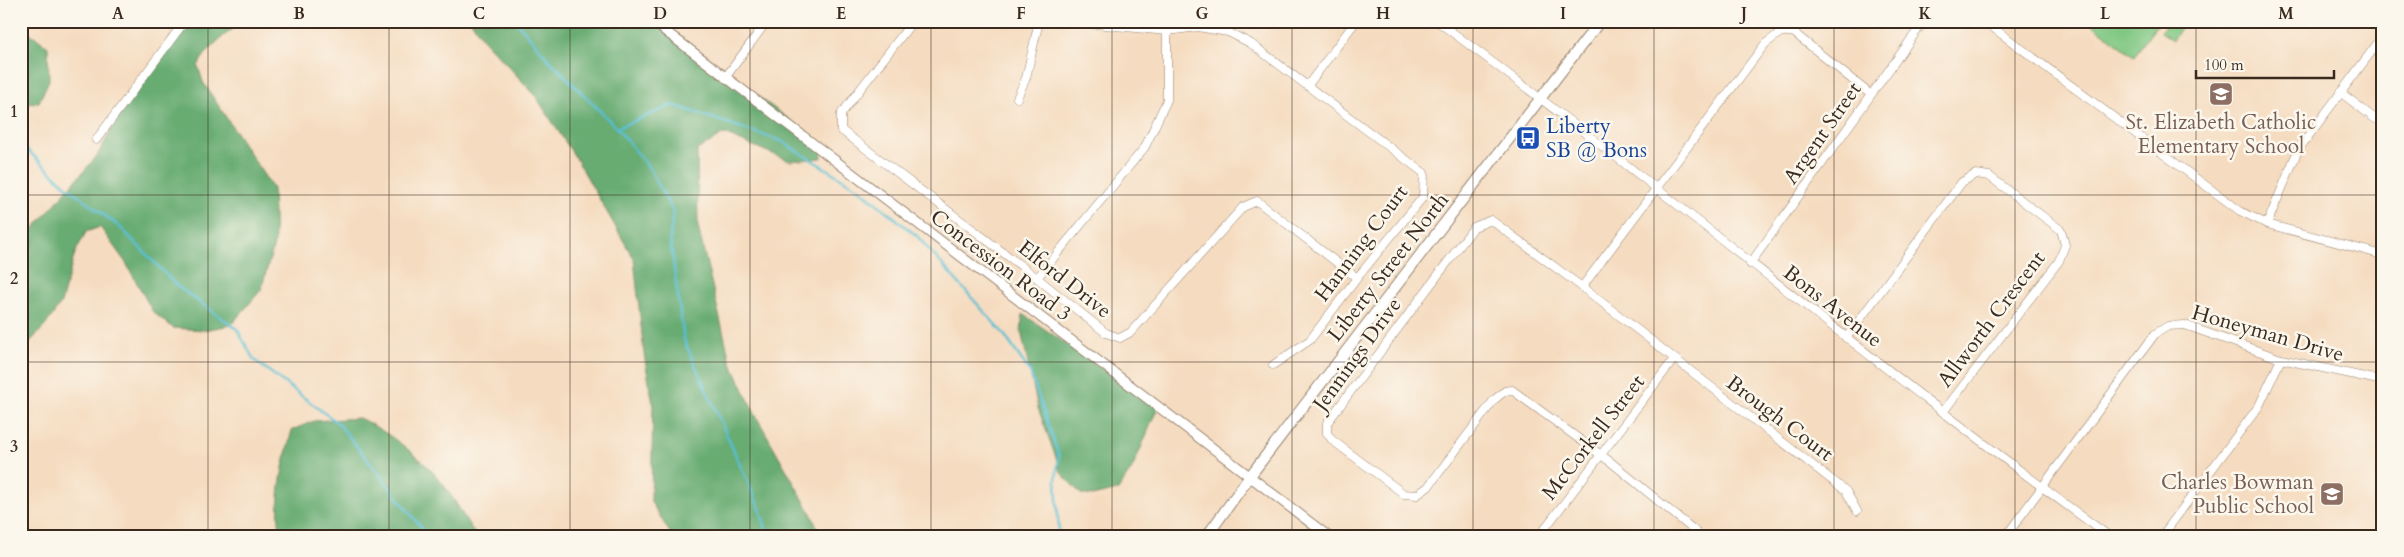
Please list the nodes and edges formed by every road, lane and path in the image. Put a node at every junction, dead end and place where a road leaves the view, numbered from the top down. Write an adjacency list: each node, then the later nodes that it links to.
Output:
1 (185, 21): 21 (street)
2 (652, 21): 14 (street, Concession Road 3)
3 (767, 21): 14 (street)
4 (913, 21): 26 (street, Elford Drive)
5 (1039, 21): 18 (street)
6 (1064, 21): 12 (street)
7 (1356, 21): 15 (street)
8 (1437, 21): 19 (street, Bons Avenue)
9 (1600, 21): 19 (main road, Liberty Street North)
10 (1924, 21): 17 (street, Argent Street)
11 (1984, 21): 23 (street)
12 (1168, 31): 15 (street); 26 (street)
13 (2383, 36): 16 (street)
14 (725, 78): 36 (street, Concession Road 3)
15 (1308, 85): 27 (street, Hanning Court)
16 (2340, 92): 20 (street); 23 (street)
17 (1870, 94): 22 (street); 25 (street, Argent Street)
18 (1018, 98)
19 (1542, 98): 22 (street, Bons Avenue); 36 (main road, Liberty Street North)
20 (2383, 122)
21 (96, 140)
22 (1657, 189): 25 (street, Bons Avenue); 28 (street)
23 (2267, 224): 24 (street)
24 (2383, 255)
25 (1750, 264): 29 (street, Bons Avenue)
26 (1037, 278): 27 (street, Elford Drive)
27 (1357, 278): 32 (street, Hanning Court)
28 (1582, 286): 30 (street, Jennings Drive); 35 (street, Jennings Drive)
29 (1846, 338): 34 (street, Bons Avenue); 34 (street, Allworth Crescent)
30 (1674, 359): 35 (street, McCorkell Street); 38 (street, Brough Court)
31 (2281, 360): 33 (street, Honeyman Drive); 37 (street, Honeyman Drive); 45 (street)
32 (1272, 365)
33 (2383, 381)
34 (1943, 412): 37 (street, Bons Avenue)
35 (1601, 456): 39 (street); 42 (street, McCorkell Street)
36 (1250, 476): 40 (main road, Liberty Street North); 41 (street, Concession Road 3)
37 (2043, 488): 43 (street, Honeyman Drive); 44 (street, Bons Avenue)
38 (1857, 511)
39 (1699, 535)
40 (1207, 536)
41 (1328, 536)
42 (1539, 536)
43 (2006, 536)
44 (2109, 536)
45 (2162, 536)

